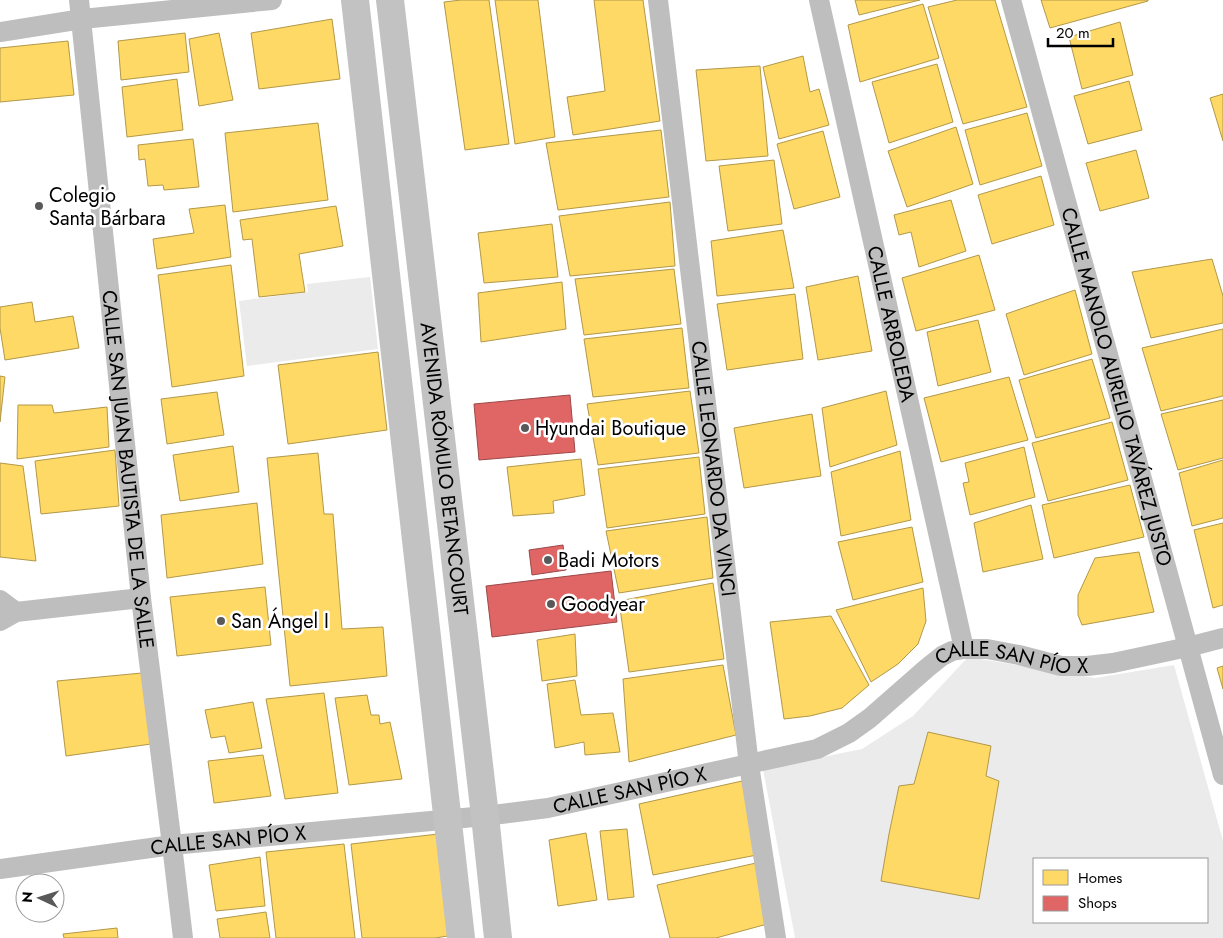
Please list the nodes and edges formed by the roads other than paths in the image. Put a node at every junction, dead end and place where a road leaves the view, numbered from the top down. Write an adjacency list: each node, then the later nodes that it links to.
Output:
1 (272, 0): 7 (street)
2 (355, 0): 18 (main road, AVENIDA RÓMULO BETANCOURT)
3 (390, 0): 17 (main road, AVENIDA RÓMULO BETANCOURT)
4 (658, 0): 15 (street, CALLE LEONARDO DA VINCI)
5 (819, 0): 14 (street, CALLE ARBOLEDA)
6 (1011, 0): 13 (street, CALLE MANOLO AURELIO TAVÁREZ JUSTO)
7 (81, 10): 8 (street); 9 (street, CALLE SAN JUAN BAUTISTA DE LA SALLE)
8 (0, 32)
9 (141, 598): 11 (street); 19 (street, CALLE SAN JUAN BAUTISTA DE LA SALLE)
10 (0, 600): 11 (street)
11 (8, 617)
12 (1223, 638): 13 (street, CALLE SAN PÍO X)
13 (1188, 647): 14 (street, CALLE SAN PÍO X); 16 (street, CALLE MANOLO AURELIO TAVÁREZ JUSTO)
14 (964, 649): 15 (street, CALLE SAN PÍO X)
15 (749, 765): 17 (street, CALLE SAN PÍO X); 24 (street, CALLE LEONARDO DA VINCI)
16 (1223, 775)
17 (486, 816): 18 (street, CALLE SAN PÍO X); 23 (main road, AVENIDA RÓMULO BETANCOURT)
18 (448, 820): 19 (street, CALLE SAN PÍO X); 22 (main road, AVENIDA RÓMULO BETANCOURT)
19 (172, 845): 20 (street, CALLE SAN PÍO X); 21 (street, CALLE SAN JUAN BAUTISTA DE LA SALLE)
20 (0, 870)
21 (183, 938)
22 (461, 938)
23 (498, 938)
24 (776, 938)

